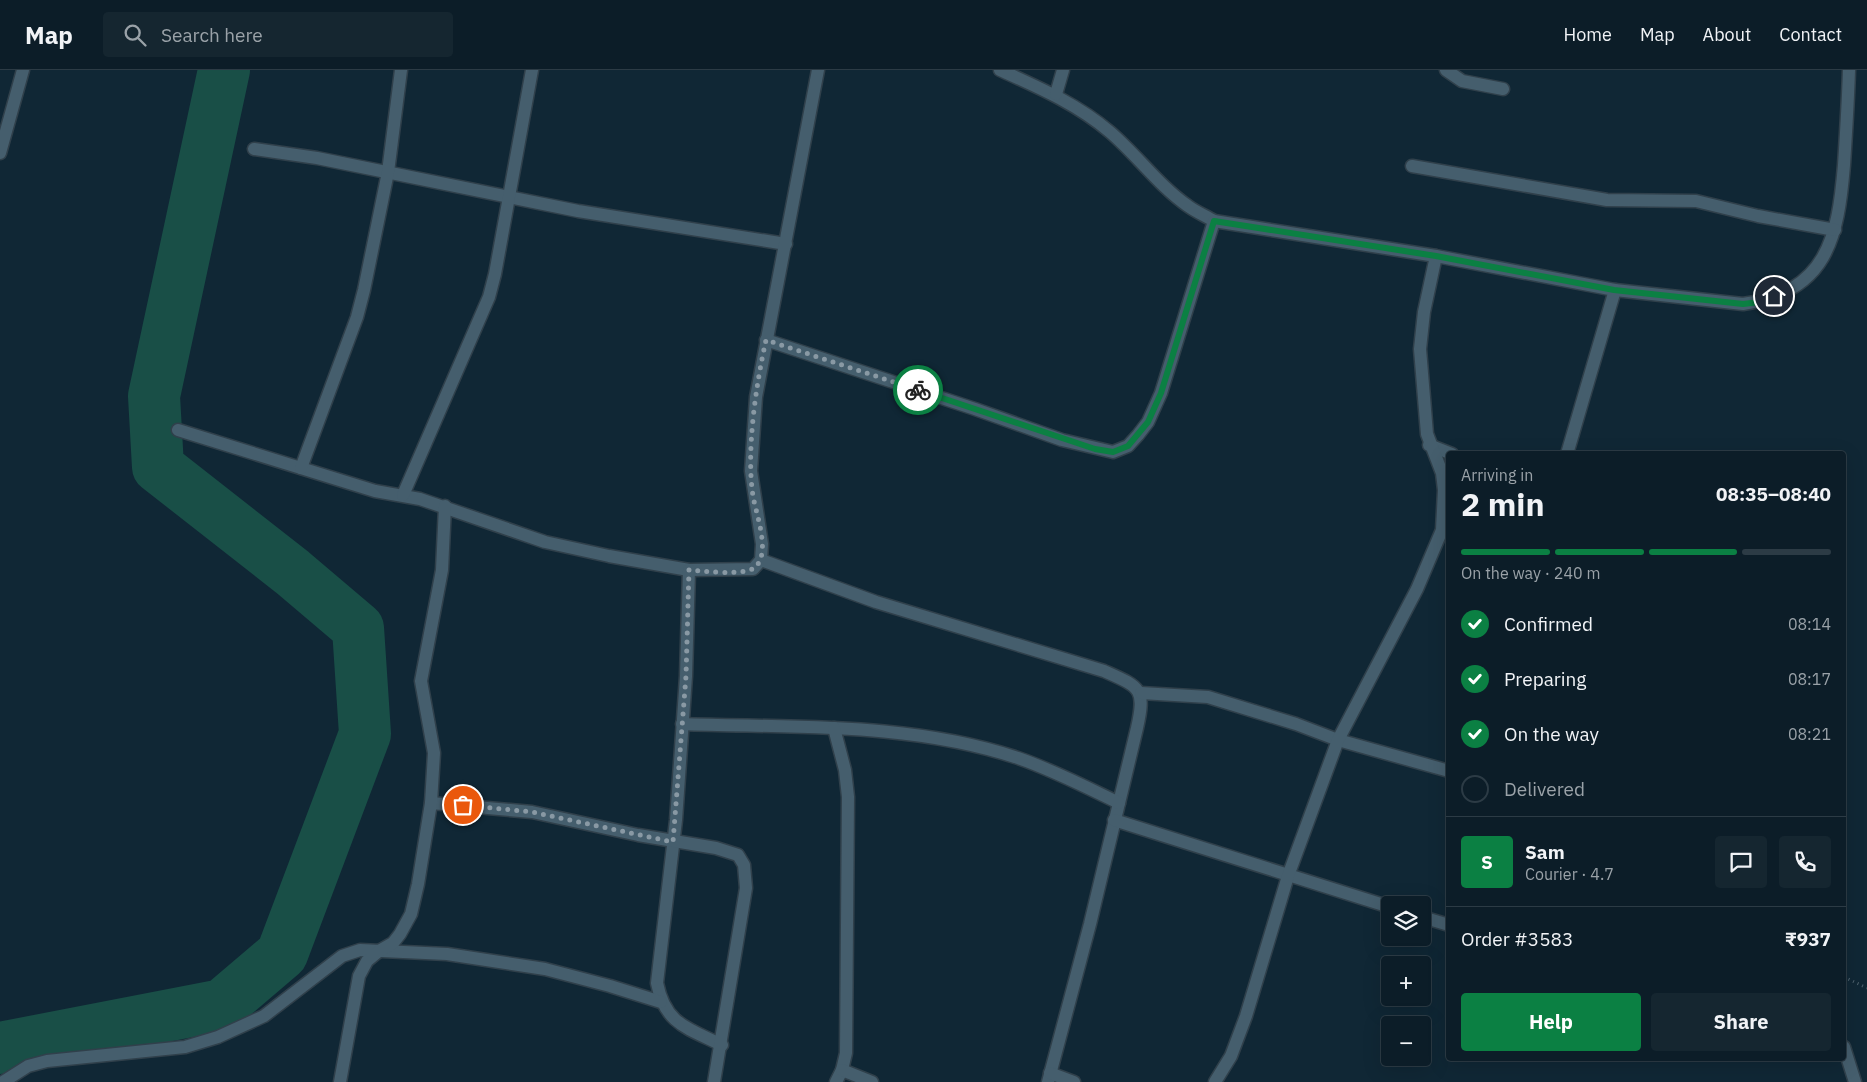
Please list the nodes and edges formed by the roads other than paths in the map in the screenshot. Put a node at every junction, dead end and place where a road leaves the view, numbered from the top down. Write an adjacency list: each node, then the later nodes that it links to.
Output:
1 (23, 70): 12 (street)
2 (401, 70): 14 (street)
3 (532, 70): 15 (street)
4 (818, 70): 18 (street)
5 (1000, 70): 10 (street)
6 (1064, 70): 10 (street)
7 (1446, 70): 9 (street)
8 (1849, 70): 17 (street)
9 (1503, 89)
10 (1056, 94): 16 (street)
11 (254, 149): 14 (street)
12 (0, 154)
13 (1412, 166): 17 (street)
14 (388, 172): 15 (street); 26 (street)
15 (509, 198): 18 (street); 27 (street)
16 (1214, 221): 19 (street); 21 (street)
17 (1836, 230): 20 (street)
18 (786, 244): 21 (street)
19 (1436, 256): 20 (street); 23 (street)
20 (1614, 290): 24 (street)
21 (766, 340): 29 (street)
22 (178, 430): 26 (street)
23 (1429, 445): 25 (street); 34 (street)
24 (1568, 451)
25 (1446, 452)
26 (301, 468): 27 (street)
27 (402, 494): 28 (street)
28 (445, 506): 30 (street); 36 (street)
29 (761, 560): 30 (street); 31 (street)
30 (689, 570): 32 (street)
31 (1141, 693): 34 (street); 37 (street)
32 (682, 724): 33 (street); 39 (street)
33 (834, 728): 37 (street); 48 (street)
34 (1338, 740): 35 (street); 40 (street)
35 (1446, 770)
36 (431, 803): 39 (street); 44 (street)
37 (1119, 803): 38 (street)
38 (1114, 820): 40 (street); 49 (street)
39 (673, 842): 45 (street); 46 (street)
40 (1288, 876): 41 (street); 56 (street)
41 (1381, 904)
42 (1431, 920): 43 (street)
43 (1446, 924)
44 (379, 951): 45 (street); 50 (street); 51 (street)
45 (661, 1002): 46 (street)
46 (722, 1045): 52 (street)
47 (1846, 1053): 57 (street)
48 (842, 1070): 53 (street); 54 (street)
49 (1049, 1077): 55 (street)
50 (3, 1082)
51 (340, 1082)
52 (714, 1082)
53 (836, 1082)
54 (872, 1082)
55 (1074, 1082)
56 (1216, 1082)
57 (1855, 1082)

